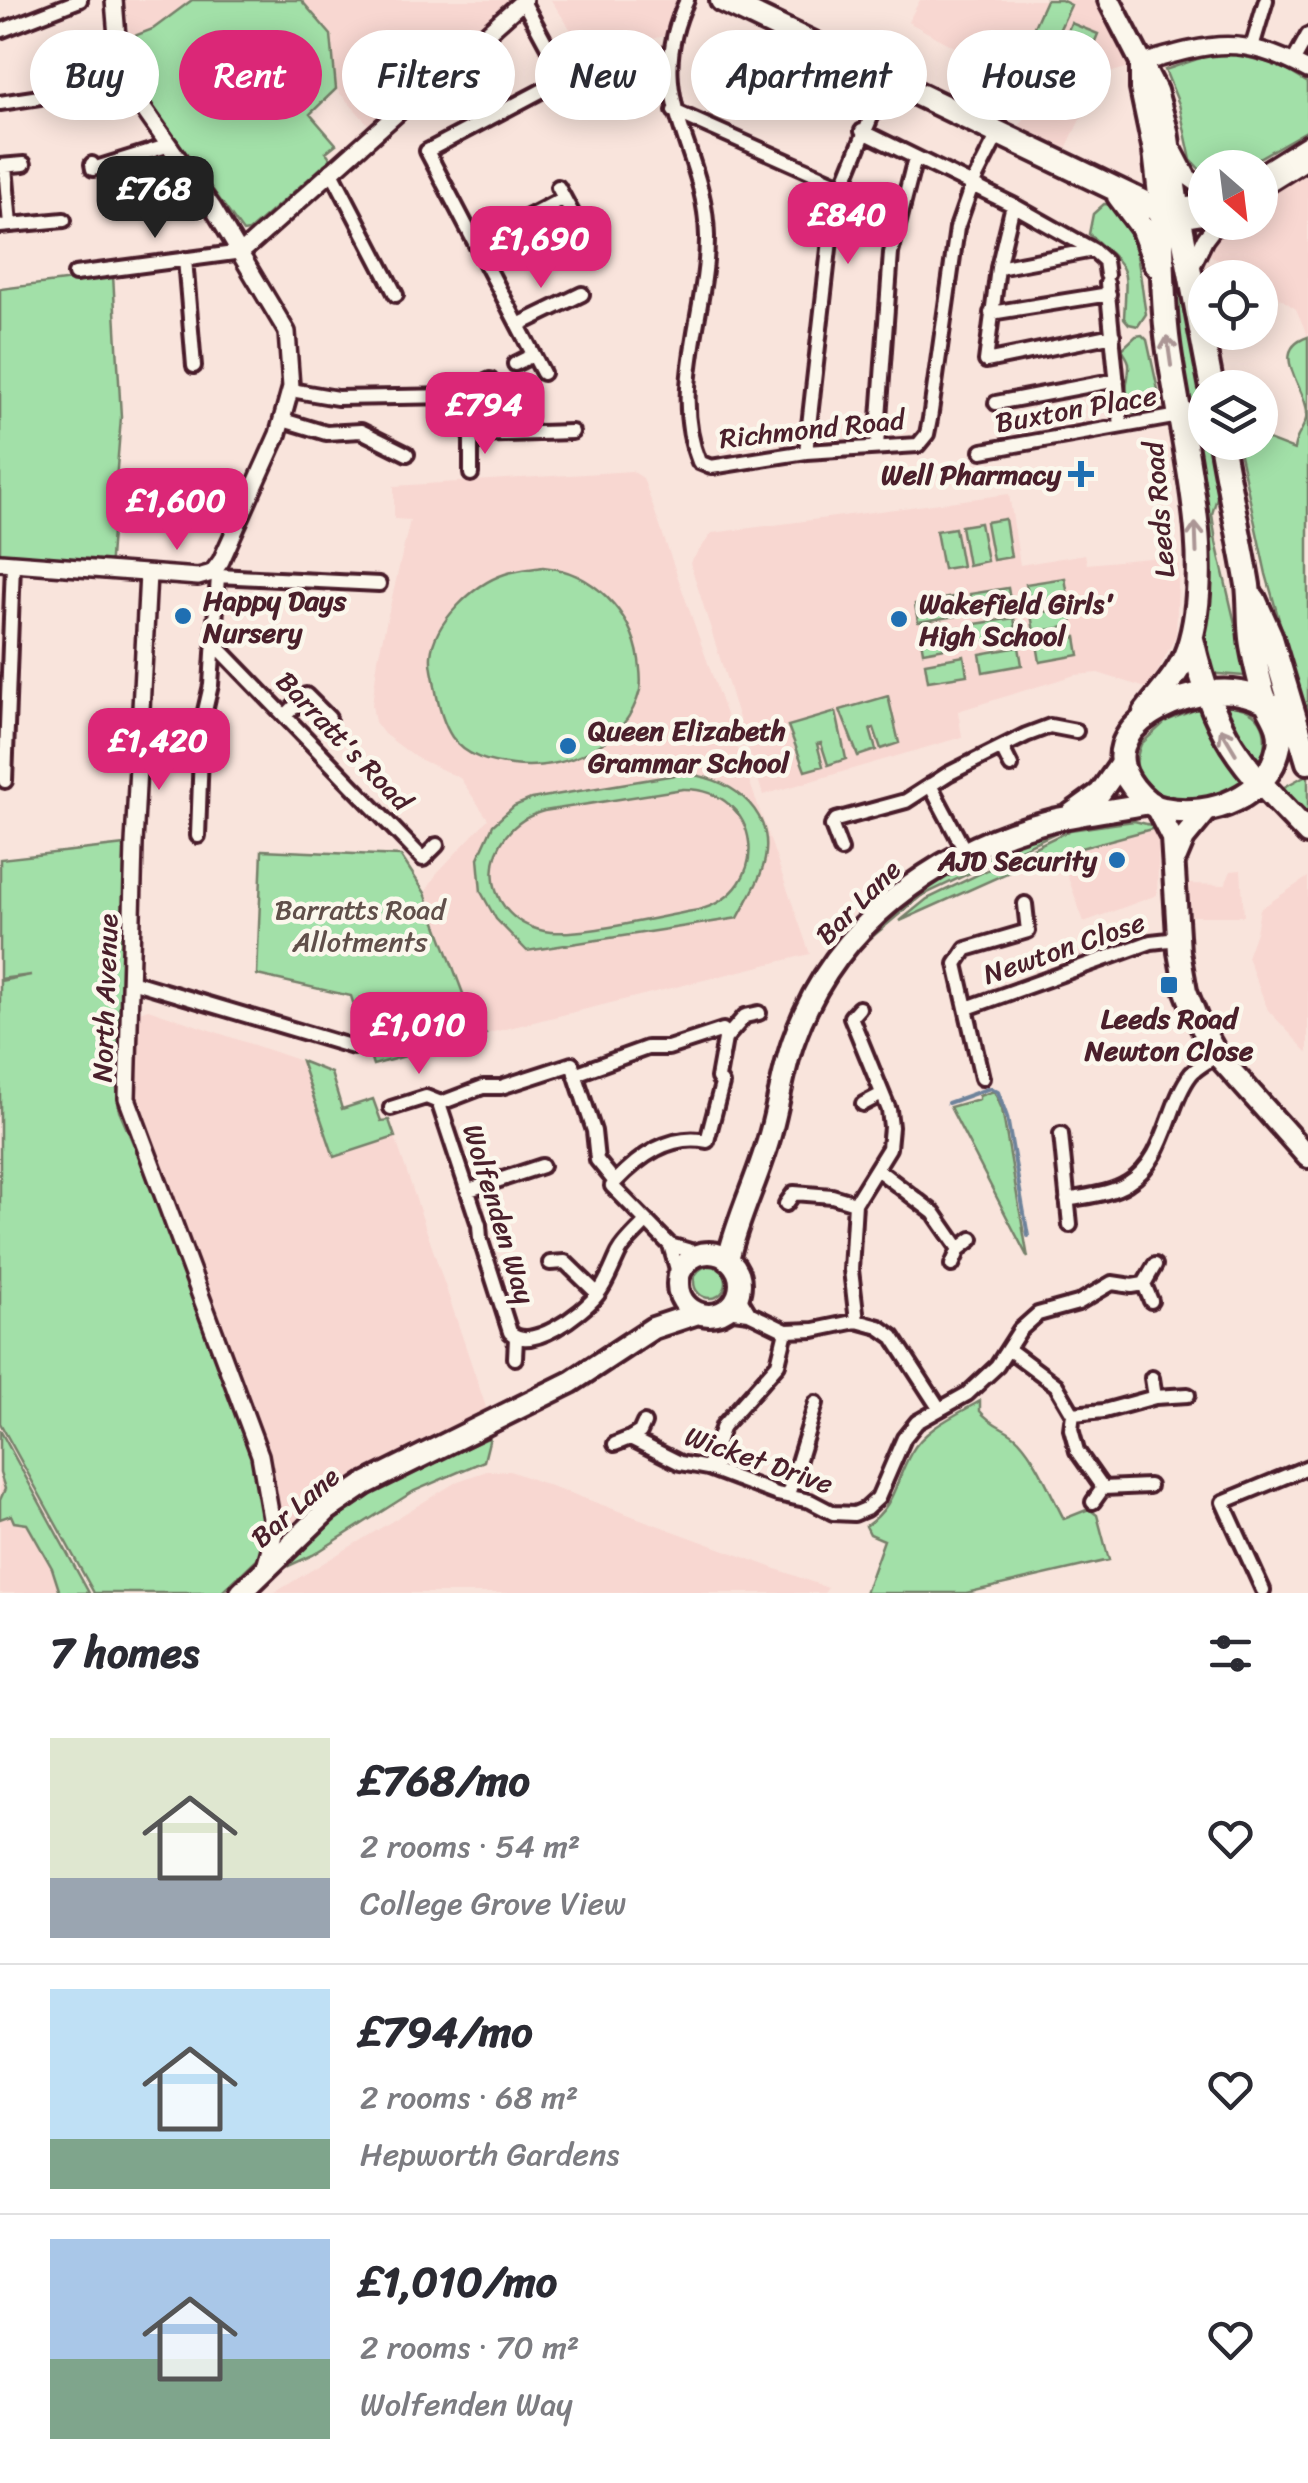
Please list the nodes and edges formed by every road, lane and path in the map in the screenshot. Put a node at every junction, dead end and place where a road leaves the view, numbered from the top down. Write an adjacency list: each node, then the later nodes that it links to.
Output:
1 (80, 0): 10 (street)
2 (114, 0): 8 (street)
3 (524, 0): 32 (street); 45 (street)
4 (686, 0): 18 (street)
5 (1109, 0): 13 (main road)
6 (1266, 0): 12 (street)
7 (737, 3): 9 (highway)
8 (116, 30)
9 (789, 30)
10 (0, 31)
11 (1308, 34): 14 (street)
12 (1252, 47): 13 (street); 14 (street)
13 (1142, 64): 23 (main road); 40 (main road)
14 (1300, 66)
15 (30, 98): 17 (street)
16 (927, 100): 22 (highway)
17 (0, 103)
18 (674, 111): 35 (street); 76 (street, Richmond Road)
19 (152, 120): 25 (street)
20 (868, 120): 21 (street)
21 (862, 132): 26 (street); 35 (street)
22 (998, 134): 36 (street); 37 (highway)
23 (1168, 139): 33 (street); 40 (main road)
24 (1308, 143): 28 (street)
25 (170, 145): 30 (street); 47 (street)
26 (915, 158): 36 (street); 74 (street)
27 (1308, 160): 34 (street)
28 (1278, 162)
29 (24, 164): 31 (street)
30 (92, 164)
31 (3, 166): 43 (street)
32 (331, 170): 47 (street); 55 (street)
33 (1188, 177)
34 (1278, 179)
35 (843, 186): 76 (street)
36 (972, 186): 38 (street); 74 (street, Richmond Road)
37 (1112, 189): 40 (highway); 53 (highway)
38 (1012, 204): 46 (street); 49 (street)
39 (1188, 208): 40 (street)
40 (1173, 213): 41 (street); 50 (highway); 53 (highway, Leeds Road)
41 (1188, 214)
42 (64, 220): 43 (street)
43 (5, 226)
44 (584, 235): 45 (street)
45 (477, 244): 57 (street)
46 (1093, 250): 49 (street); 52 (street)
47 (242, 252): 48 (street); 65 (street)
48 (185, 259): 51 (street); 61 (street)
49 (998, 268): 56 (street)
50 (1188, 268)
51 (75, 274)
52 (1108, 284): 56 (street); 58 (street)
53 (1163, 286): 69 (highway, Leeds Road, one-way to 53)
54 (582, 294): 57 (street)
55 (396, 295)
56 (992, 313): 58 (street)
57 (518, 326): 59 (street)
58 (1113, 336): 64 (street)
59 (533, 355): 60 (street); 62 (street)
60 (515, 364)
61 (194, 366)
62 (543, 373)
63 (490, 380): 66 (street)
64 (1117, 380): 67 (street); 71 (street)
65 (290, 390): 66 (street); 70 (street)
66 (464, 394): 73 (street)
67 (996, 403)
68 (1188, 415): 69 (highway)
69 (1179, 416): 71 (street, Buxton Place); 85 (highway, Leeds Road, one-way to 69)
70 (283, 420): 77 (street); 82 (street)
71 (1121, 426): 75 (street, Buxton Place)
72 (572, 432): 73 (street)
73 (472, 435): 79 (street)
74 (877, 446): 76 (street, Richmond Road)
75 (982, 451)
76 (806, 452)
77 (407, 454)
78 (1224, 460): 84 (highway)
79 (471, 474)
80 (6, 563): 81 (street); 98 (street)
81 (148, 574): 82 (street); 113 (street, North Avenue)
82 (215, 575): 83 (street); 86 (street)
83 (380, 584)
84 (1248, 587): 88 (highway); 91 (highway)
85 (1192, 636): 87 (highway); 92 (highway, Leeds Road)
86 (215, 644): 89 (street, Barratt's Road); 106 (street)
87 (1206, 693): 88 (highway); 92 (highway); 99 (highway, one-way to 87)
88 (1265, 703): 91 (highway); 99 (highway)
89 (285, 716): 90 (street); 107 (street, Barratt's Road)
90 (328, 718)
91 (1295, 719): 96 (highway)
92 (1135, 726): 95 (highway, Leeds Road)
93 (1076, 731): 94 (street)
94 (1002, 748): 97 (street); 100 (street)
95 (1122, 762): 102 (highway); 104 (main road, Bar Lane)
96 (1308, 762)
97 (1011, 766)
98 (5, 782)
99 (1260, 783): 101 (highway); 105 (highway)
100 (930, 785): 108 (street); 109 (street)
101 (1235, 800): 103 (highway); 105 (highway)
102 (1153, 805): 103 (highway); 104 (main road, Bar Lane); 110 (main road)
103 (1208, 809): 110 (main road)
104 (1065, 818): 109 (main road, Bar Lane)
105 (1304, 829)
106 (198, 836)
107 (437, 845)
108 (841, 850)
109 (964, 851): 140 (main road, Bar Lane)
110 (1174, 864): 112 (main road)
111 (1026, 904): 115 (street, Newton Close)
112 (1178, 939): 115 (street, Newton Close); 119 (main road)
113 (131, 981): 118 (street); 171 (street, North Avenue)
114 (859, 1008): 122 (street)
115 (966, 1008): 121 (street, Newton Close)
116 (759, 1013): 117 (street)
117 (725, 1039): 120 (street); 130 (street)
118 (353, 1047)
119 (1217, 1055): 127 (main road); 132 (street)
120 (575, 1074): 123 (street, Wolfenden Way); 130 (street)
121 (982, 1078)
122 (882, 1094): 124 (street); 129 (street)
123 (441, 1103): 125 (street, Wolfenden Way); 131 (street, Wolfenden Way)
124 (862, 1104)
125 (391, 1108)
126 (1062, 1134): 132 (street)
127 (1308, 1157)
128 (542, 1166): 131 (street)
129 (878, 1170): 133 (street); 139 (street)
130 (615, 1182): 135 (street)
131 (469, 1190): 153 (street, Wolfenden Way)
132 (1067, 1200): 136 (street)
133 (855, 1203): 134 (street); 150 (street)
134 (786, 1204)
135 (645, 1223): 138 (street); 146 (street, Wolfenden Way)
136 (1070, 1224)
137 (972, 1239): 139 (street)
138 (670, 1245): 140 (street); 144 (street)
139 (959, 1249): 142 (street)
140 (712, 1256): 144 (main road); 147 (main road)
141 (550, 1264): 146 (street)
142 (952, 1265)
143 (1156, 1265): 145 (street)
144 (679, 1281): 149 (main road); 151 (main road, Bar Lane)
145 (1144, 1284): 148 (street); 154 (street)
146 (598, 1294): 153 (street, Wolfenden Way)
147 (732, 1302): 149 (main road); 152 (street)
148 (1151, 1302)
149 (698, 1313): 151 (main road, Bar Lane)
150 (856, 1321): 152 (street); 160 (street)
151 (653, 1328): 172 (main road, Bar Lane)
152 (786, 1331): 166 (street)
153 (516, 1338): 155 (street, Wolfenden Way)
154 (1008, 1349): 160 (street); 161 (street)
155 (515, 1358)
156 (1152, 1378): 158 (street)
157 (1188, 1395): 158 (street)
158 (1155, 1397): 161 (street)
159 (816, 1403): 169 (street)
160 (939, 1408): 169 (street, Wicket Drive)
161 (1072, 1414): 168 (street)
162 (644, 1423): 163 (street)
163 (630, 1438): 164 (street); 166 (street, Wicket Drive)
164 (615, 1444)
165 (1308, 1467): 174 (street)
166 (708, 1468): 169 (street, Wicket Drive)
167 (1149, 1486): 168 (street)
168 (1102, 1488): 170 (street)
169 (788, 1495)
170 (1093, 1502)
171 (272, 1520): 172 (street); 173 (street)
172 (298, 1536): 173 (main road, Bar Lane)
173 (263, 1570): 175 (main road, Bar Lane)
174 (1263, 1590)
175 (242, 1593)

